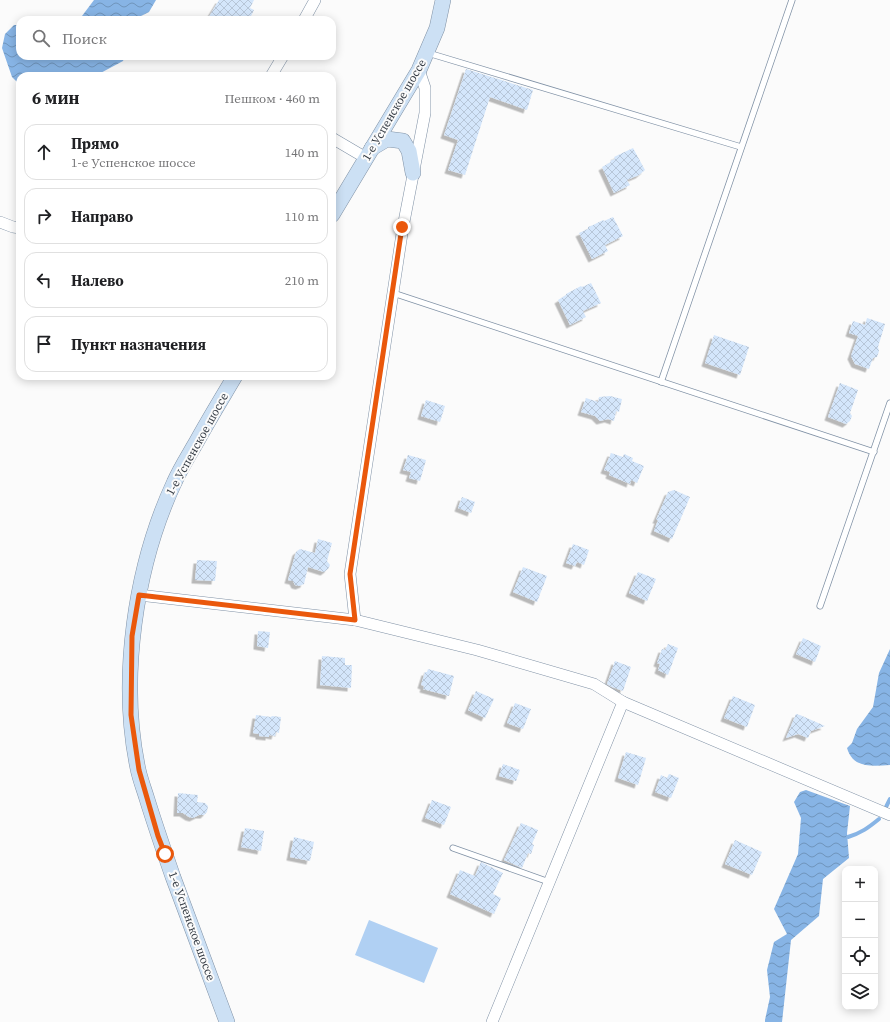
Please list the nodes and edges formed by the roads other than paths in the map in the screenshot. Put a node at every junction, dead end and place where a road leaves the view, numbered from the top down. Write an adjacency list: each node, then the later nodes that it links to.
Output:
1 (315, 0): 4 (street)
2 (443, 0): 5 (main road, 1-е Успенское шоссе)
3 (792, 0): 10 (lane)
4 (306, 16)
5 (426, 52): 7 (main road, 1-е Успенское шоссе); 10 (lane)
6 (281, 60): 8 (street)
7 (419, 70): 11 (main road, 1-е Успенское шоссе); 12 (street)
8 (273, 72)
9 (336, 140): 11 (street)
10 (741, 147): 18 (lane)
11 (369, 153): 12 (main road); 13 (main road, 1-е Успенское шоссе)
12 (413, 173): 16 (street)
13 (336, 208)
14 (0, 222): 15 (street)
15 (16, 227)
16 (392, 293): 18 (lane); 23 (street)
17 (233, 380): 21 (main road, 1-е Успенское шоссе)
18 (661, 382): 20 (lane)
19 (890, 403): 20 (lane)
20 (874, 452): 22 (lane)
21 (139, 595): 23 (street); 28 (main road, 1-е Успенское шоссе)
22 (820, 606)
23 (355, 620): 24 (street)
24 (623, 702): 25 (street); 27 (street)
25 (890, 815)
26 (454, 848): 27 (lane)
27 (549, 882): 29 (street)
28 (227, 1022)
29 (492, 1022)

